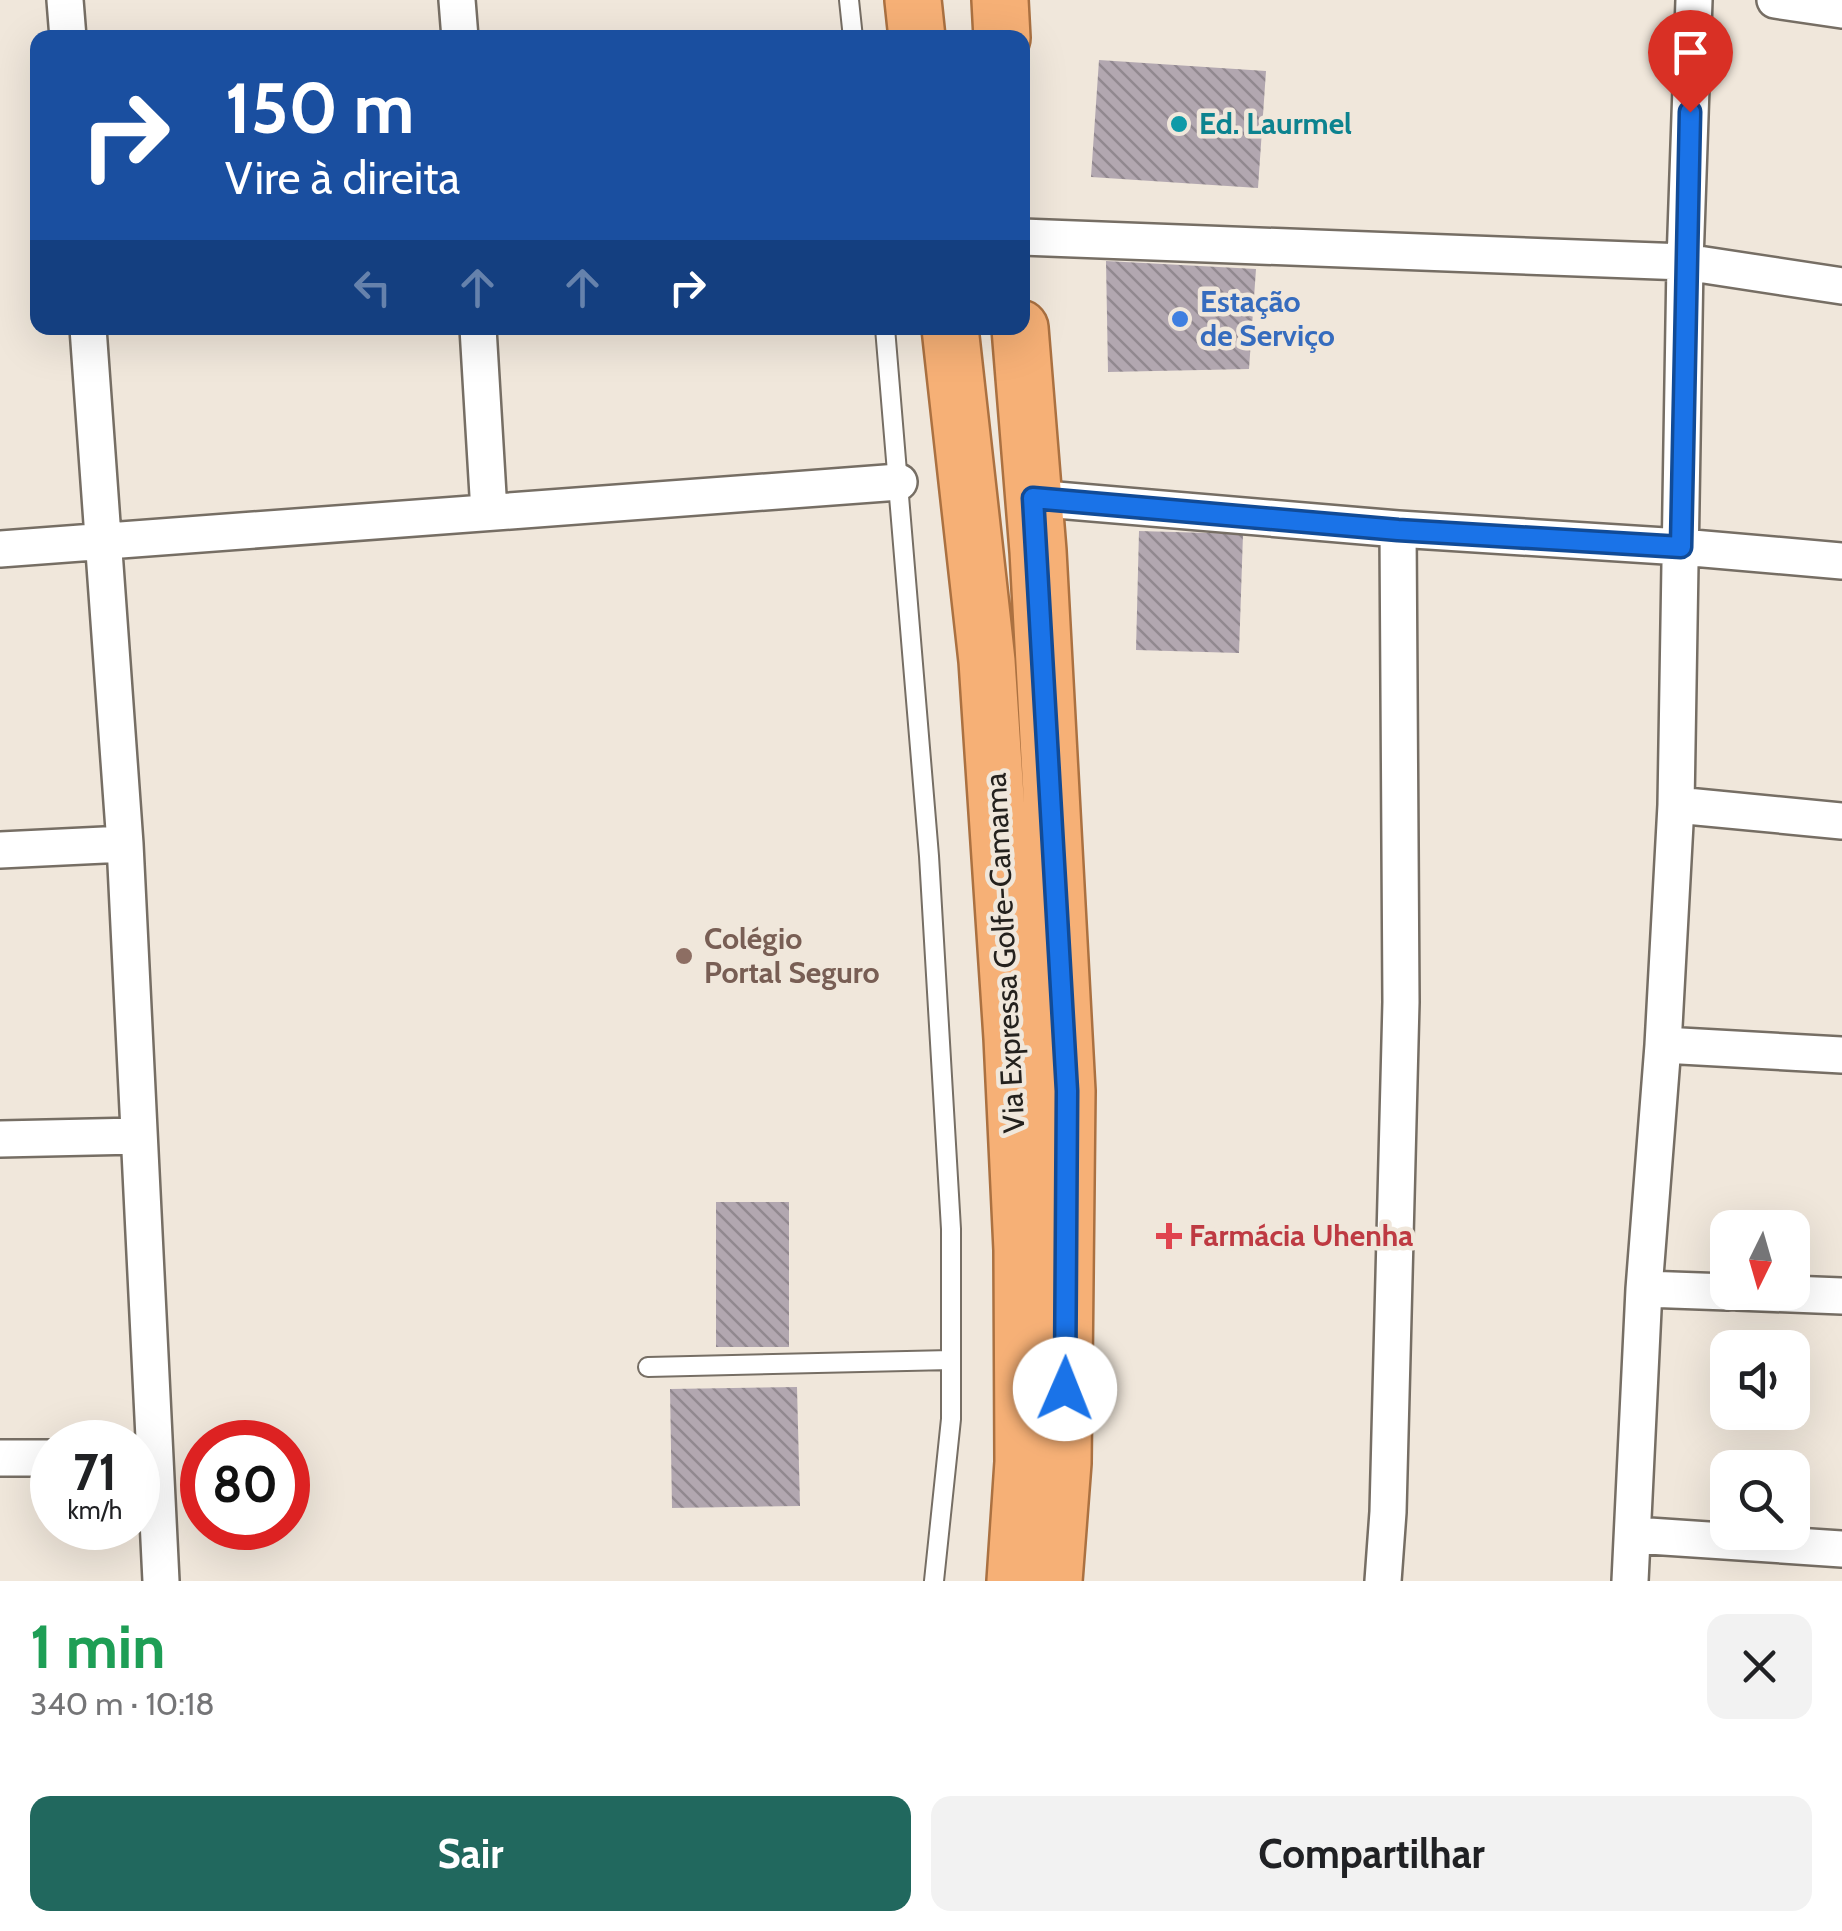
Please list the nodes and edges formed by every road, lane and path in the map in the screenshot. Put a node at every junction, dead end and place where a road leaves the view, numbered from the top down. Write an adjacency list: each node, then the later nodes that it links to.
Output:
1 (66, 0): 9 (street)
2 (458, 0): 10 (street)
3 (849, 0): 11 (lane)
4 (913, 0): 12 (highway)
5 (1000, 0): 13 (highway)
6 (1694, 0): 15 (street)
7 (1775, 0): 8 (street)
8 (1842, 10)
9 (68, 30)
10 (460, 30)
11 (852, 30)
12 (916, 30)
13 (1002, 30)
14 (1030, 237): 15 (street)
15 (1685, 262): 16 (street); 27 (street)
16 (1842, 286)
17 (88, 335): 26 (street)
18 (478, 335): 24 (street)
19 (886, 335): 22 (lane)
20 (951, 335): 52 (highway, Via Expressa Golfe-Camama)
21 (1021, 335): 23 (highway, Via Expressa Golfe-Camama)
22 (900, 482): 24 (street); 42 (lane)
23 (1033, 498): 25 (street); 53 (highway, Via Expressa Golfe-Camama)
24 (490, 512): 26 (street)
25 (1398, 530): 27 (street); 54 (street)
26 (103, 541): 28 (street); 32 (street)
27 (1681, 547): 29 (street); 30 (street)
28 (0, 549)
29 (1842, 561)
30 (1676, 806): 31 (street); 34 (street)
31 (1842, 821)
32 (124, 844): 33 (street); 36 (street)
33 (0, 850)
34 (1663, 1045): 35 (street); 38 (street)
35 (1842, 1054)
36 (138, 1136): 37 (street); 44 (street)
37 (0, 1140)
38 (1644, 1289): 39 (street); 47 (street)
39 (1710, 1291)
40 (1810, 1295): 41 (street)
41 (1842, 1296)
42 (951, 1360): 43 (lane); 51 (lane)
43 (648, 1367)
44 (146, 1420)
45 (0, 1458): 46 (street)
46 (30, 1458)
47 (1634, 1535): 48 (street); 55 (street)
48 (1842, 1549)
49 (158, 1550): 50 (street)
50 (161, 1581)
51 (934, 1581)
52 (1015, 1581)
53 (1054, 1581)
54 (1383, 1581)
55 (1630, 1581)

